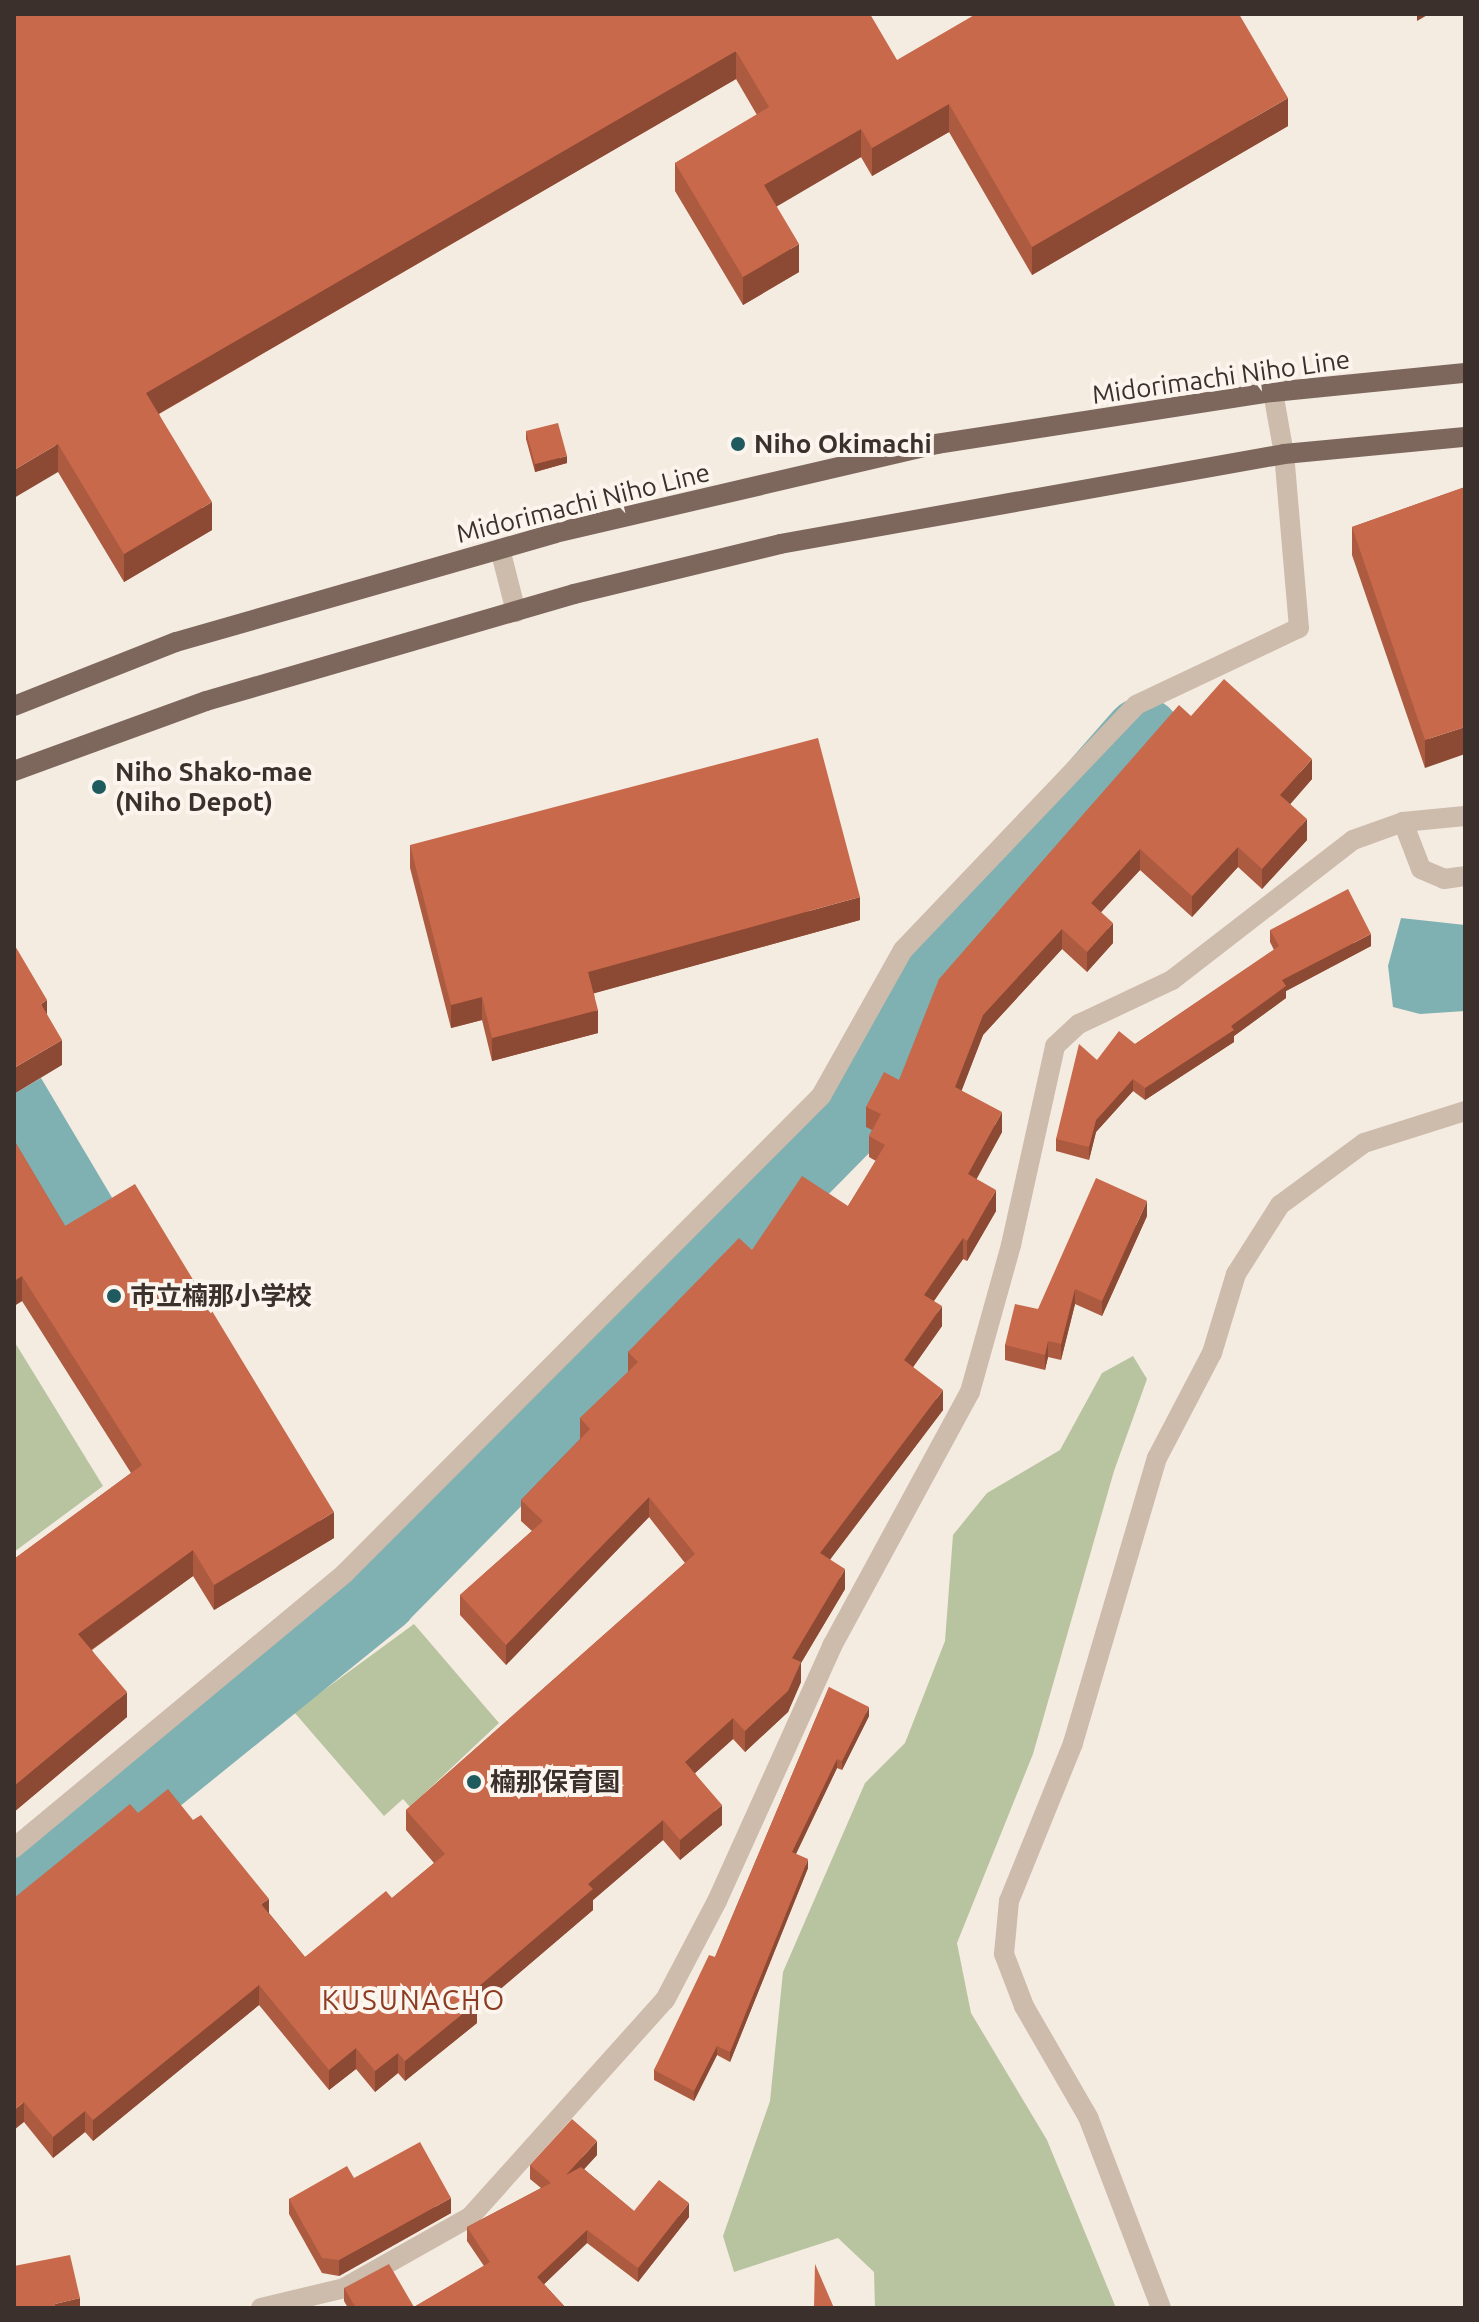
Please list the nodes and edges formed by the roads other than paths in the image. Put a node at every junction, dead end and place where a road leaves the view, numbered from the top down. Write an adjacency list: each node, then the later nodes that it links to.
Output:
1 (1465, 373): 2 (main road, Midorimachi Niho Line)
2 (1273, 392): 4 (street); 5 (main road, Midorimachi Niho Line)
3 (1465, 437): 4 (main road)
4 (1284, 454): 6 (main road); 13 (street)
5 (500, 549): 6 (street); 7 (main road, Midorimachi Niho Line)
6 (516, 612): 8 (main road)
7 (14, 706)
8 (14, 771)
9 (1465, 816): 10 (street)
10 (1403, 822): 11 (street); 14 (street)
11 (1465, 876)
12 (1465, 1111): 15 (street)
13 (14, 1848)
14 (261, 2308)
15 (1161, 2308)

